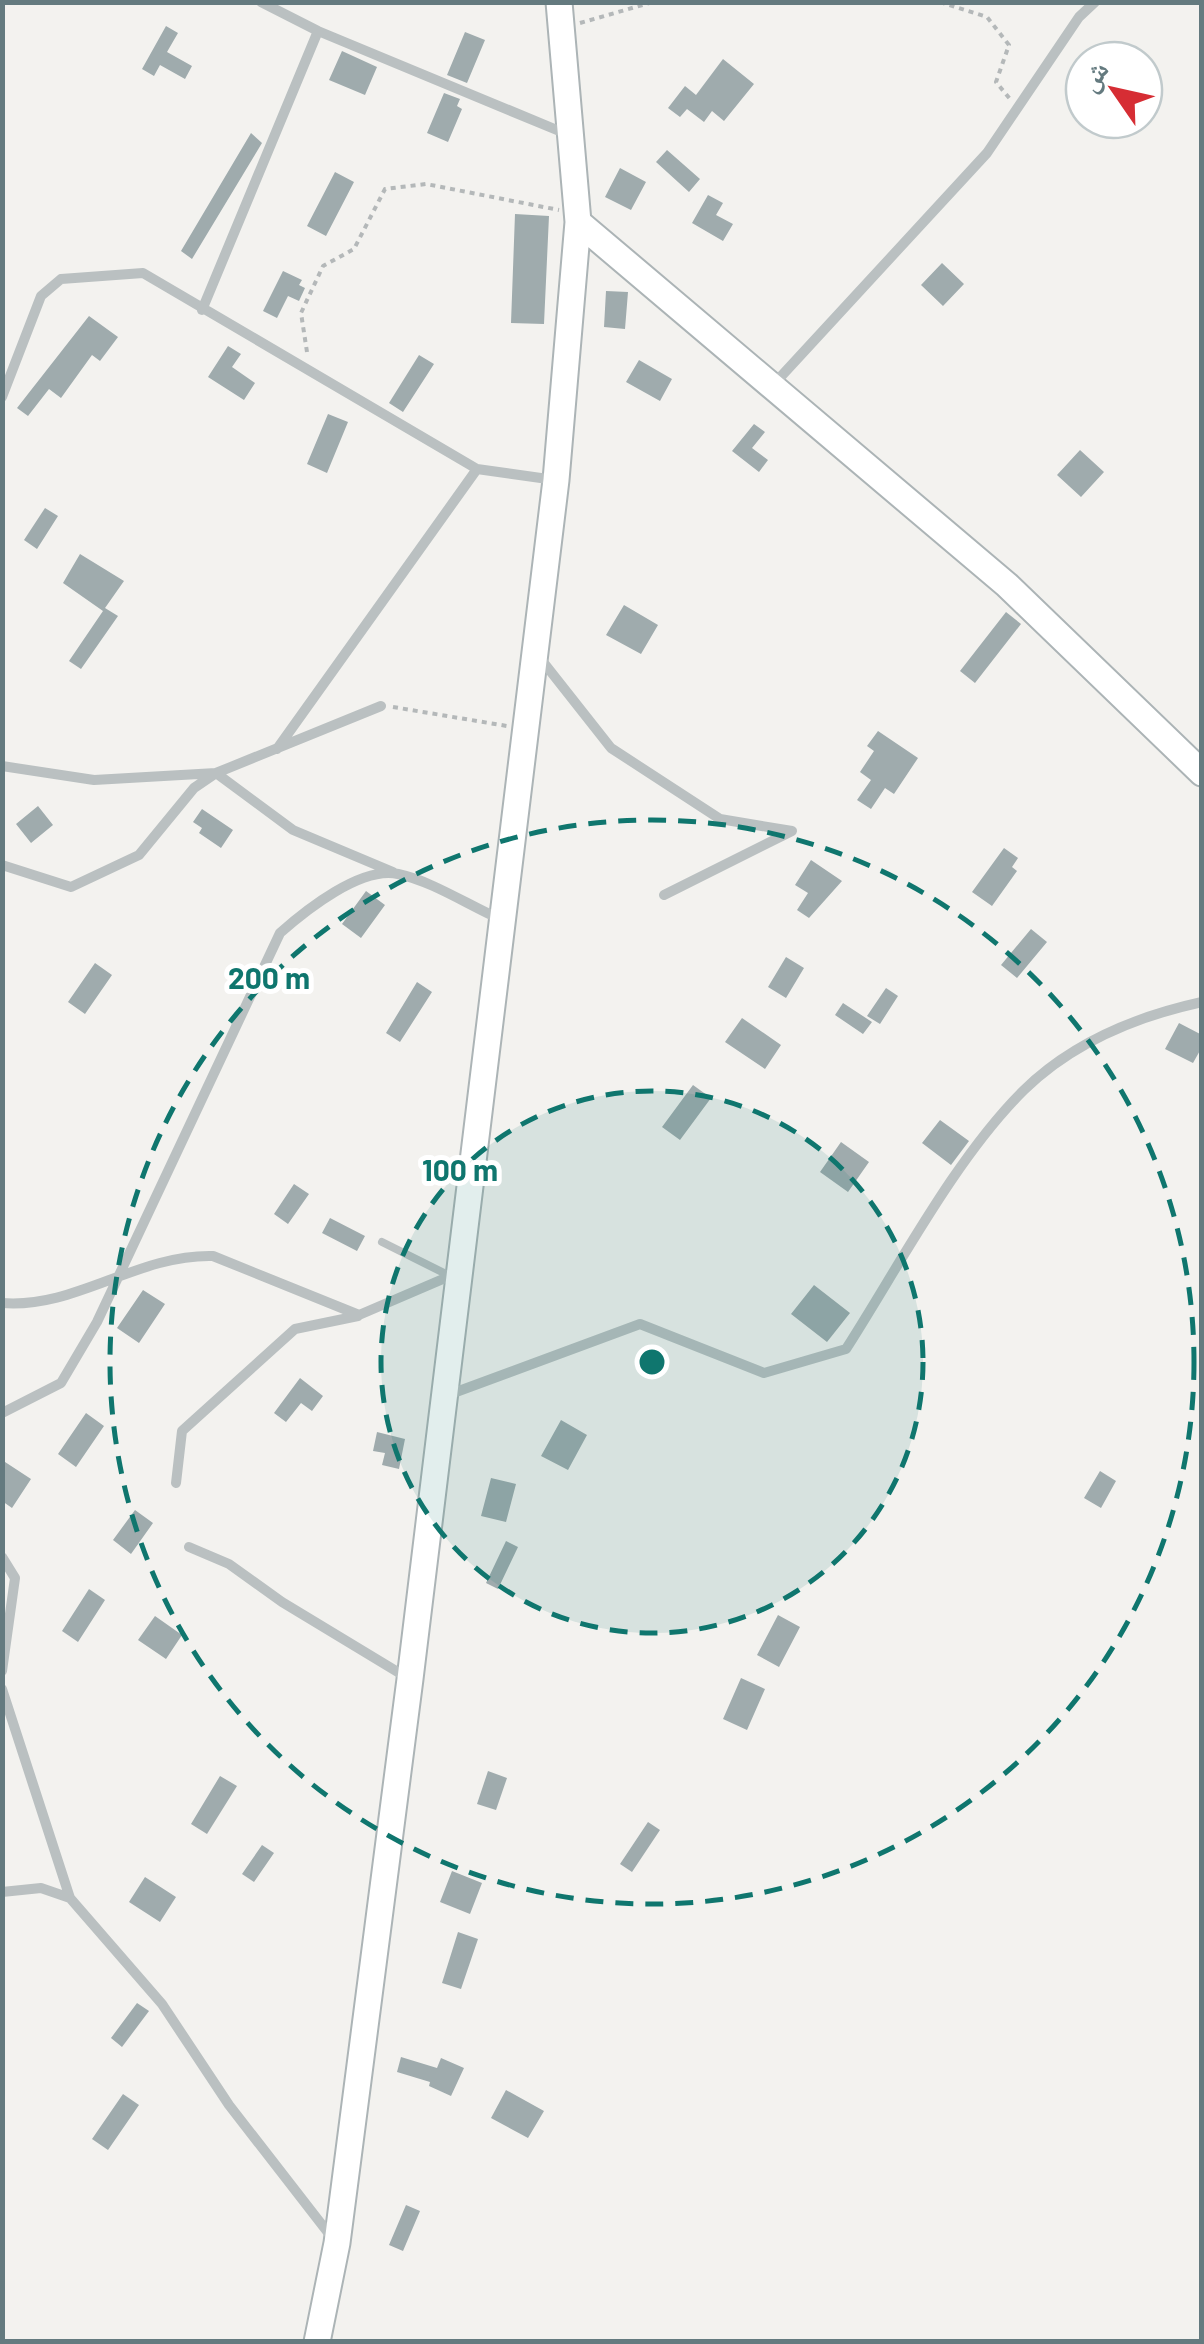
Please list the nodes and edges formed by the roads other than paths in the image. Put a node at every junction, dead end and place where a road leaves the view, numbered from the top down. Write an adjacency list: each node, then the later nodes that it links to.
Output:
1 (260, 2): 4 (street)
2 (559, 2): 5 (street)
3 (1095, 2): 8 (street)
4 (318, 31): 5 (street); 7 (street)
5 (570, 136): 6 (street)
6 (578, 218): 8 (street); 11 (street)
7 (202, 310): 9 (street); 10 (street)
8 (774, 384): 17 (street)
9 (2, 398)
10 (477, 469): 11 (street); 14 (street)
11 (556, 480): 12 (street)
12 (536, 653): 20 (street); 21 (street)
13 (381, 706): 14 (street)
14 (276, 750): 16 (street)
15 (2, 766): 16 (street)
16 (216, 773): 18 (street); 19 (street)
17 (1202, 773)
18 (2, 864)
19 (395, 872): 21 (street); 24 (street)
20 (664, 894)
21 (504, 920): 25 (street)
22 (1202, 1002): 28 (street)
23 (382, 1242): 25 (lane)
24 (119, 1274): 26 (street); 27 (street); 29 (street)
25 (455, 1279): 27 (street); 28 (street)
26 (2, 1303)
27 (359, 1316): 30 (street)
28 (445, 1396): 34 (street)
29 (2, 1413)
30 (176, 1482)
31 (189, 1547): 34 (street)
32 (2, 1557): 33 (street)
33 (2, 1670)
34 (410, 1679): 38 (street)
35 (2, 1689): 37 (street)
36 (2, 1892): 37 (street)
37 (70, 1898): 38 (street)
38 (337, 2244): 39 (street)
39 (317, 2342)

